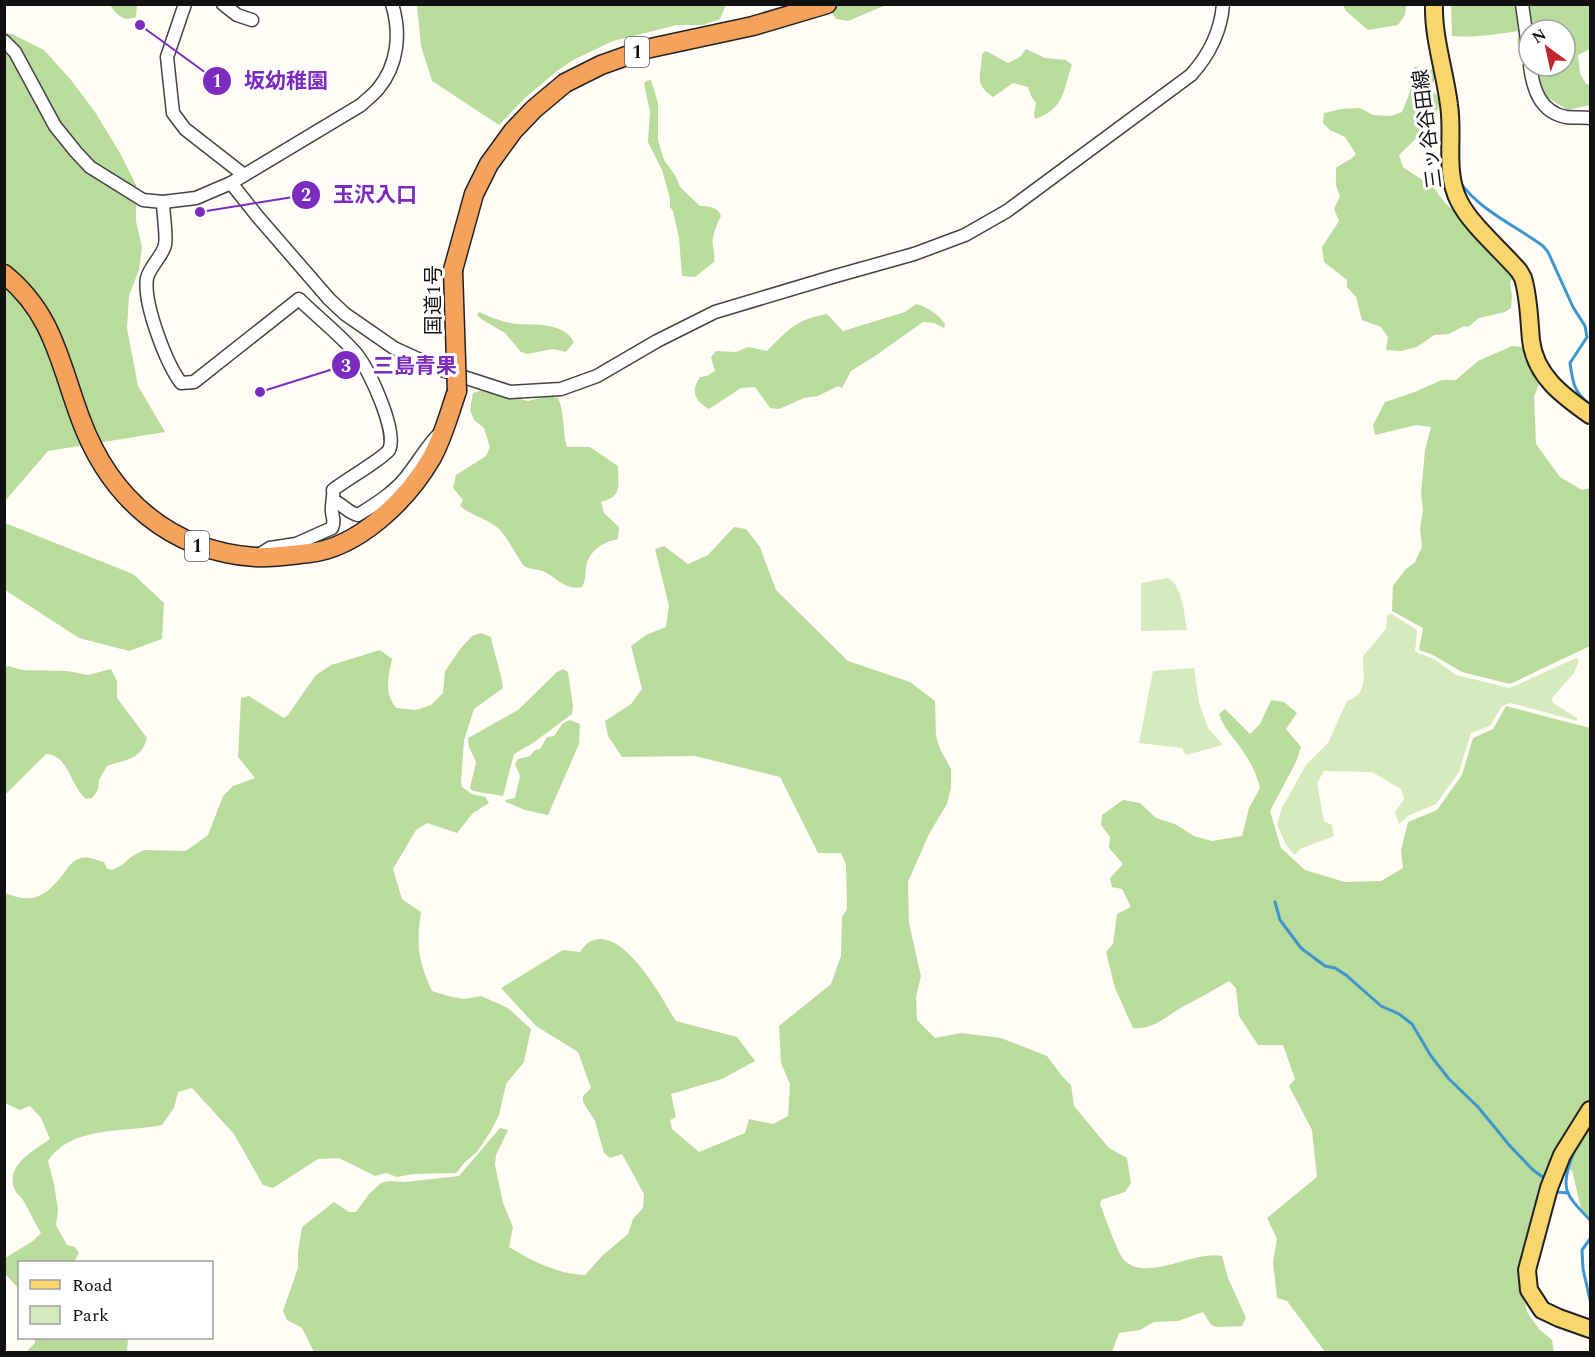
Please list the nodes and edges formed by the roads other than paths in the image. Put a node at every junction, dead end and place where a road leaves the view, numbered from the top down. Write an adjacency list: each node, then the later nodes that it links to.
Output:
1 (185, 4): 11 (street)
2 (223, 4): 7 (street)
3 (392, 4): 11 (street)
4 (827, 4): 16 (highway, 国道1号 / 1, bridge)
5 (1224, 4): 12 (street)
6 (1434, 4): 15 (main road, 三ッ谷谷田線)
7 (252, 20)
8 (4, 41): 13 (street)
9 (1532, 78): 10 (street)
10 (1590, 118)
11 (244, 175): 12 (street)
12 (231, 183): 13 (street)
13 (163, 202): 17 (street)
14 (4, 274): 18 (highway, 国道1号 / 1)
15 (1590, 415)
16 (445, 427): 17 (street); 18 (highway, 国道1号 / 1)
17 (334, 501): 18 (street)
18 (256, 557)
19 (1590, 1110): 20 (main road)
20 (1590, 1329)

